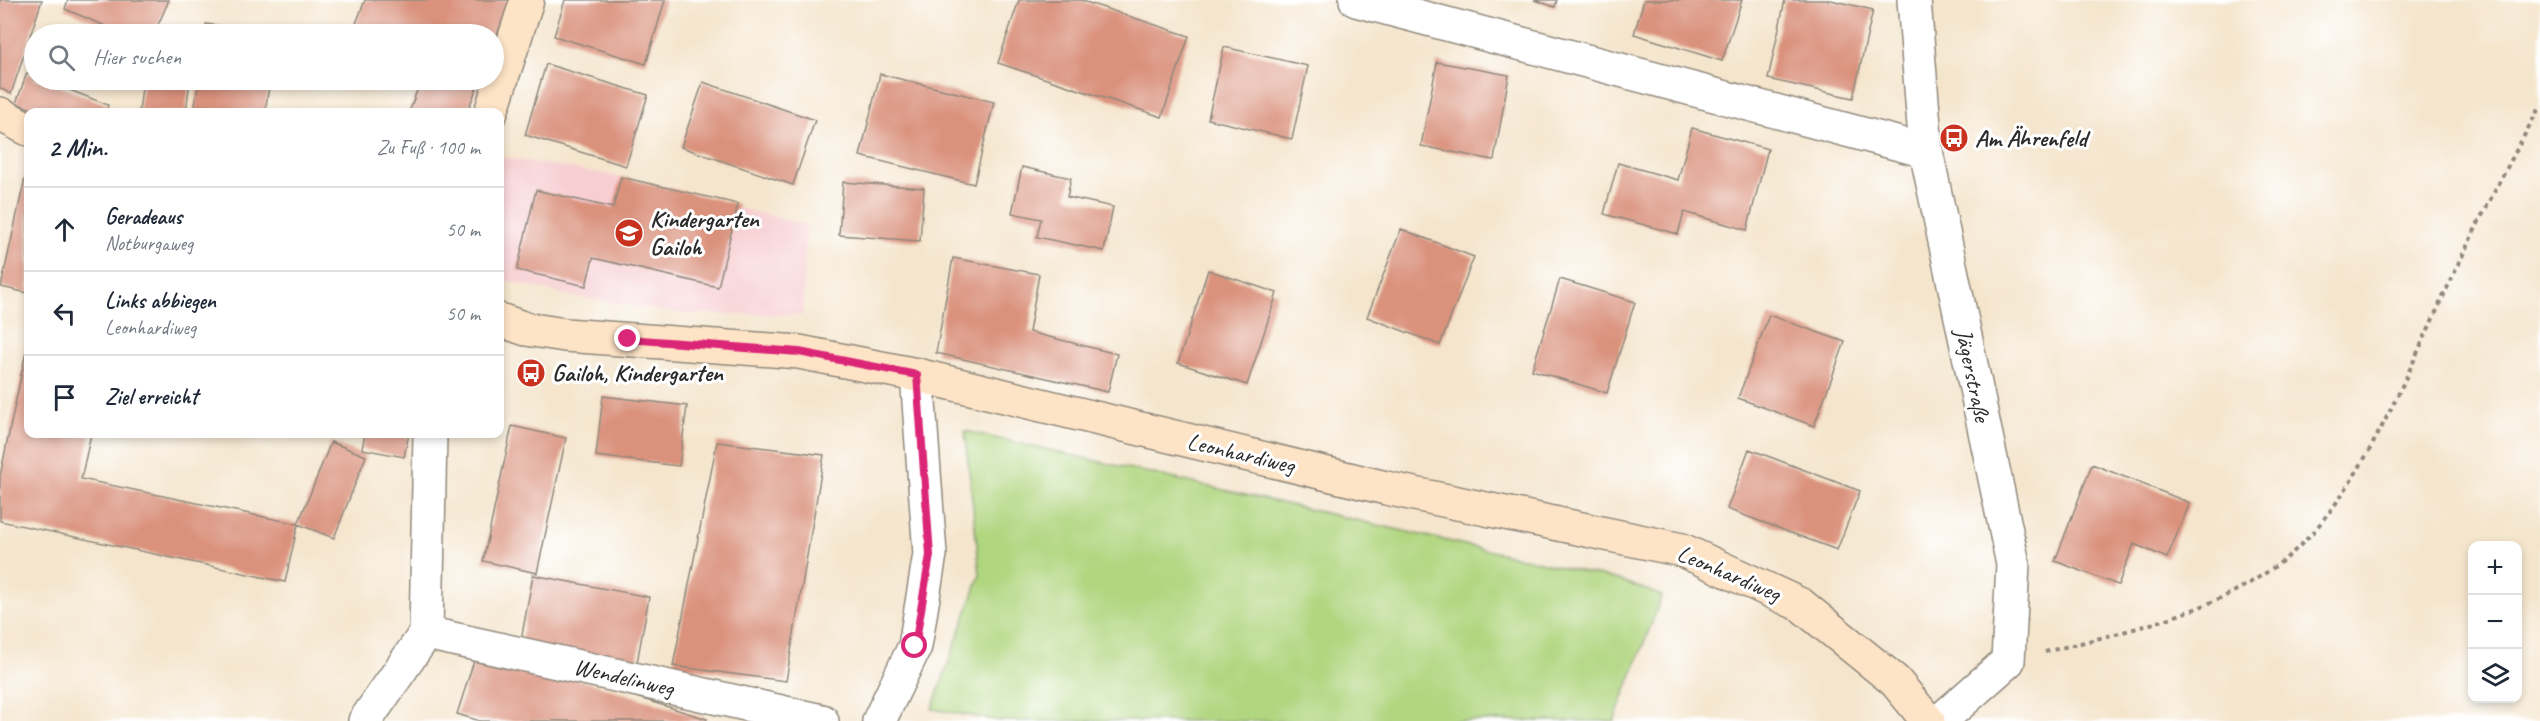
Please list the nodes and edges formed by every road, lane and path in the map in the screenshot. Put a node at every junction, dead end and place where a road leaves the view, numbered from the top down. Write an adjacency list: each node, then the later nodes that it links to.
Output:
1 (527, 0): 4 (street)
2 (1356, 0): 10 (street)
3 (1914, 0): 10 (street, Jägerstraße)
4 (504, 72)
5 (498, 90): 7 (street)
6 (2540, 106): 15 (path)
7 (492, 108)
8 (0, 114): 9 (street)
9 (24, 127)
10 (1926, 152): 15 (street, Jägerstraße)
11 (504, 321): 12 (street, Leonhardiweg)
12 (917, 375): 18 (street); 19 (street, Leonhardiweg)
13 (430, 438): 14 (street)
14 (426, 633): 16 (street); 17 (street, Wendelinweg)
15 (2008, 661): 20 (street)
16 (365, 721)
17 (822, 721)
18 (879, 721)
19 (1928, 721)
20 (1940, 721)

